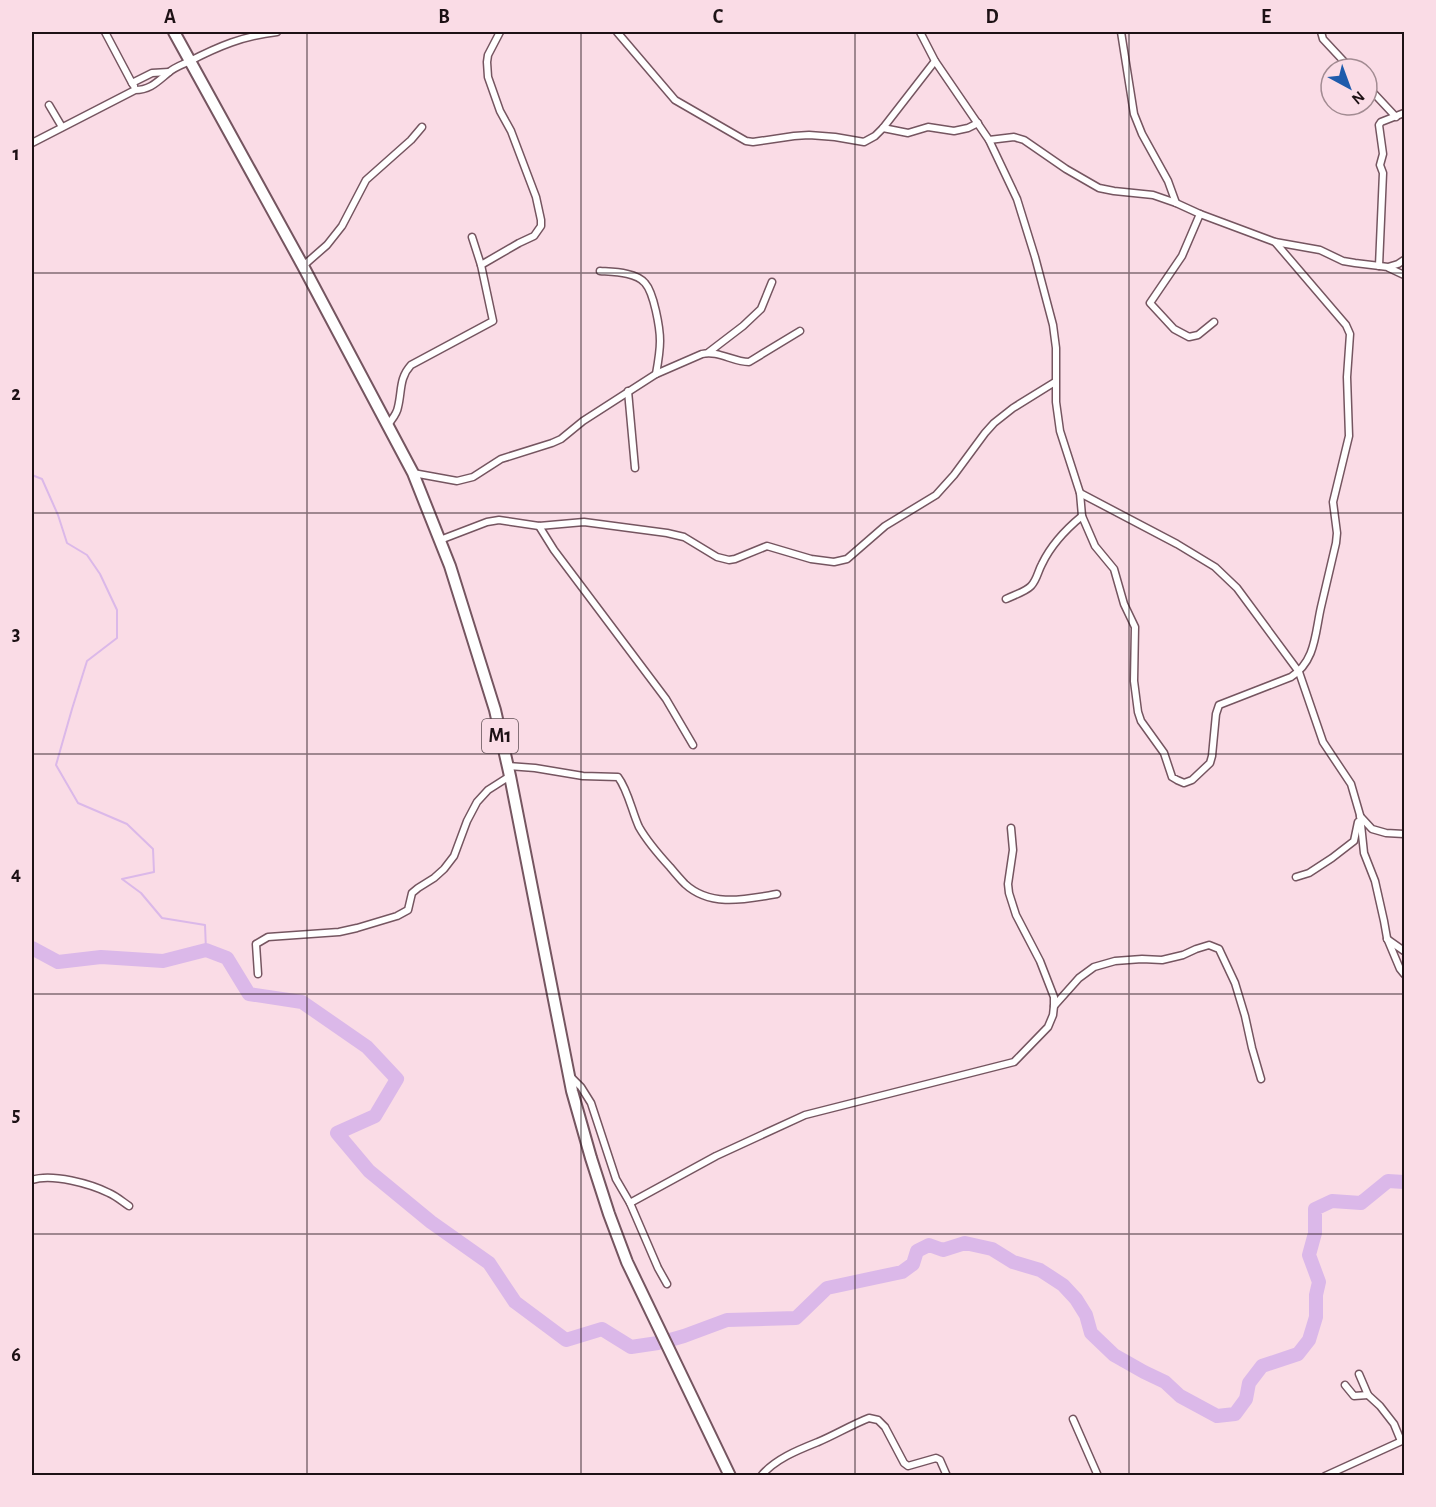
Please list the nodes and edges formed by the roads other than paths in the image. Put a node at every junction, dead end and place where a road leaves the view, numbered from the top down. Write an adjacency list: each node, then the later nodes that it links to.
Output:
1 (105, 32): 13 (street)
2 (174, 32): 10 (highway, M1)
3 (277, 32): 10 (street)
4 (500, 32): 29 (street)
5 (617, 32): 21 (street)
6 (920, 32): 11 (street)
7 (1121, 32): 24 (street)
8 (1321, 32): 9 (street)
9 (1340, 57)
10 (190, 60): 12 (street); 30 (highway, M1)
11 (935, 61): 18 (street); 21 (street)
12 (169, 72): 13 (street); 13 (street)
13 (134, 86): 19 (street)
14 (1379, 99): 17 (street)
15 (49, 105): 19 (street)
16 (1404, 113): 17 (street)
17 (1396, 117): 31 (street)
18 (978, 123): 21 (street); 22 (street)
19 (62, 127): 23 (street)
20 (422, 127): 30 (street)
21 (884, 128)
22 (989, 140): 24 (street); 40 (street)
23 (32, 143)
24 (1176, 203): 25 (street)
25 (1200, 214): 27 (street); 36 (street)
26 (472, 237): 29 (street)
27 (1275, 242): 31 (street); 50 (street)
28 (1404, 260): 32 (street)
29 (481, 265): 42 (street)
30 (303, 266): 42 (highway, M1)
31 (1379, 266): 32 (street)
32 (1387, 267): 34 (street)
33 (600, 271): 39 (street)
34 (1404, 275)
35 (772, 282): 38 (street)
36 (1214, 322)
37 (800, 331): 38 (street)
38 (709, 352): 39 (street)
39 (656, 374): 41 (street)
40 (1055, 382): 45 (street); 47 (street)
41 (628, 391): 43 (street); 44 (street)
42 (388, 424): 44 (highway, M1)
43 (635, 468)
44 (413, 473): 48 (highway, M1)
45 (1080, 493): 46 (street); 50 (street)
46 (1082, 516): 49 (street); 50 (street)
47 (538, 526): 48 (street); 51 (street)
48 (441, 540): 52 (highway, M1)
49 (1006, 599)
50 (1299, 672): 53 (street)
51 (693, 745)
52 (508, 771): 57 (street); 60 (street); 63 (highway, M1)
53 (1360, 815): 55 (street); 56 (street); 58 (street)
54 (1011, 828): 62 (street)
55 (1404, 834)
56 (1296, 878)
57 (777, 894)
58 (1387, 938): 59 (street); 61 (street)
59 (1404, 951)
60 (258, 974)
61 (1404, 974)
62 (1054, 1006): 64 (street); 66 (street)
63 (569, 1076): 66 (street); 74 (highway, M1)
64 (1261, 1079)
65 (32, 1180): 67 (street)
66 (630, 1203): 68 (street)
67 (129, 1206)
68 (668, 1284)
69 (1359, 1374): 71 (street)
70 (1345, 1386): 71 (street)
71 (1368, 1395): 73 (street)
72 (1073, 1419): 77 (street)
73 (1403, 1440): 78 (street)
74 (730, 1476)
75 (761, 1476): 76 (street)
76 (947, 1476)
77 (1098, 1476)
78 (1325, 1476)

